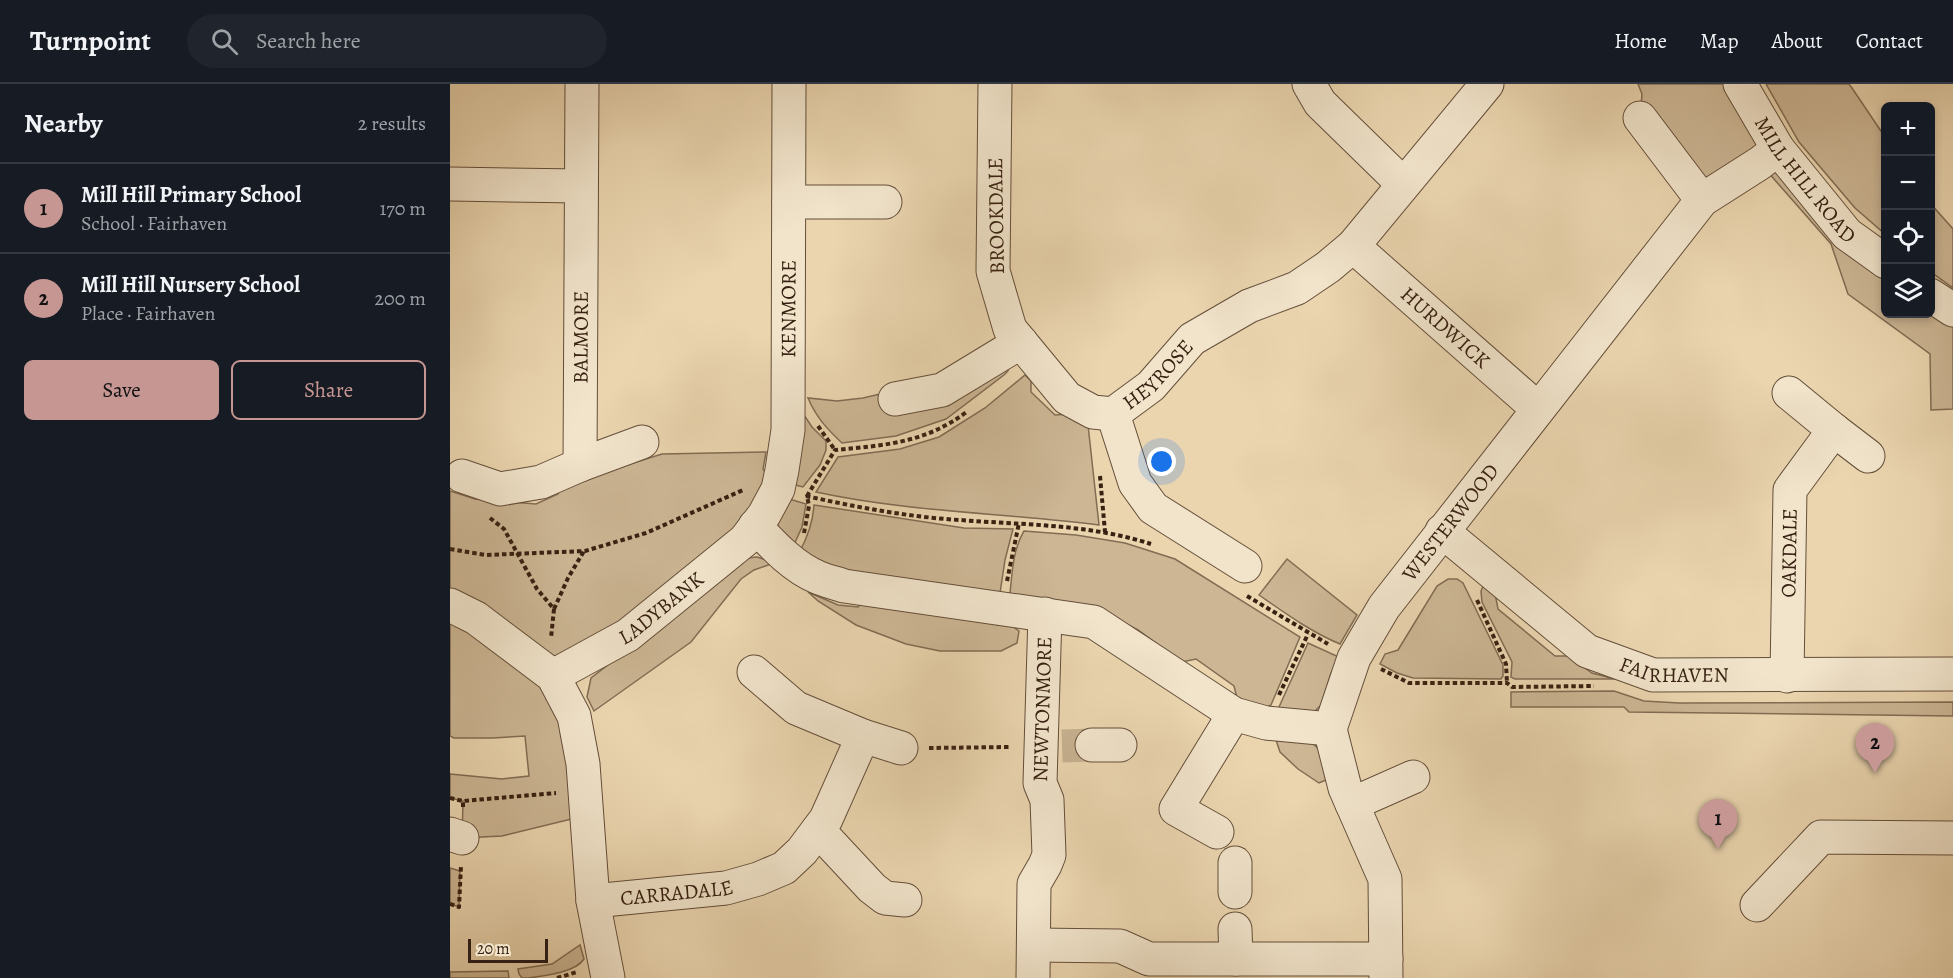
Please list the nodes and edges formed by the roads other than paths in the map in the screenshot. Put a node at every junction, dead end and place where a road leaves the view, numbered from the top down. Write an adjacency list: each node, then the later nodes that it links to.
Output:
1 (582, 84): 11 (street, BALMORE)
2 (789, 84): 13 (street, KENMORE)
3 (995, 84): 19 (street, BROOKDALE)
4 (1309, 84): 10 (street)
5 (1487, 84): 10 (street)
6 (1740, 84): 8 (street, MILL HILL ROAD)
7 (1640, 118): 12 (street)
8 (1778, 149): 12 (street, WESTERWOOD); 16 (street, MILL HILL ROAD)
9 (450, 184): 11 (street)
10 (1403, 184): 15 (street)
11 (581, 186): 27 (street, BALMORE)
12 (1702, 200): 22 (street, WESTERWOOD)
13 (789, 202): 14 (street); 29 (street, KENMORE)
14 (885, 202)
15 (1353, 246): 22 (street, HURDWICK); 23 (street, HEYROSE)
16 (1881, 258)
17 (1935, 298): 18 (street)
18 (1953, 310)
19 (1021, 342): 21 (street); 23 (street, BROOKDALE)
20 (1789, 393): 24 (street)
21 (895, 399)
22 (1538, 409): 30 (street, WESTERWOOD)
23 (1113, 414): 31 (street, HEYROSE)
24 (1834, 430): 26 (street); 37 (street, OAKDALE)
25 (642, 442): 27 (street)
26 (1868, 456)
27 (580, 465): 28 (street)
28 (462, 476)
29 (755, 526): 33 (street, NEWTONMORE); 34 (street, LADYBANK)
30 (1442, 531): 37 (street, FAIRHAVEN); 39 (street, WESTERWOOD)
31 (1244, 580)
32 (450, 605): 34 (street)
33 (1045, 614): 38 (street, NEWTONMORE); 50 (street, NEWTONMORE)
34 (548, 672): 48 (street)
35 (754, 672): 40 (street)
36 (1953, 674): 37 (street, FAIRHAVEN)
37 (1787, 676)
38 (1234, 714): 39 (street, NEWTONMORE); 45 (street)
39 (1330, 729): 43 (street)
40 (863, 736): 41 (street); 44 (street, CARRADALE)
41 (901, 748)
42 (1413, 777): 43 (street)
43 (1352, 804): 51 (street)
44 (818, 830): 47 (street); 48 (street, CARRADALE)
45 (1217, 832)
46 (1953, 838): 49 (street)
47 (905, 900)
48 (592, 902): 52 (street, CARRADALE)
49 (1757, 905)
50 (1034, 945): 51 (street); 53 (street, NEWTONMORE)
51 (1386, 969)
52 (608, 978)
53 (1033, 978)

